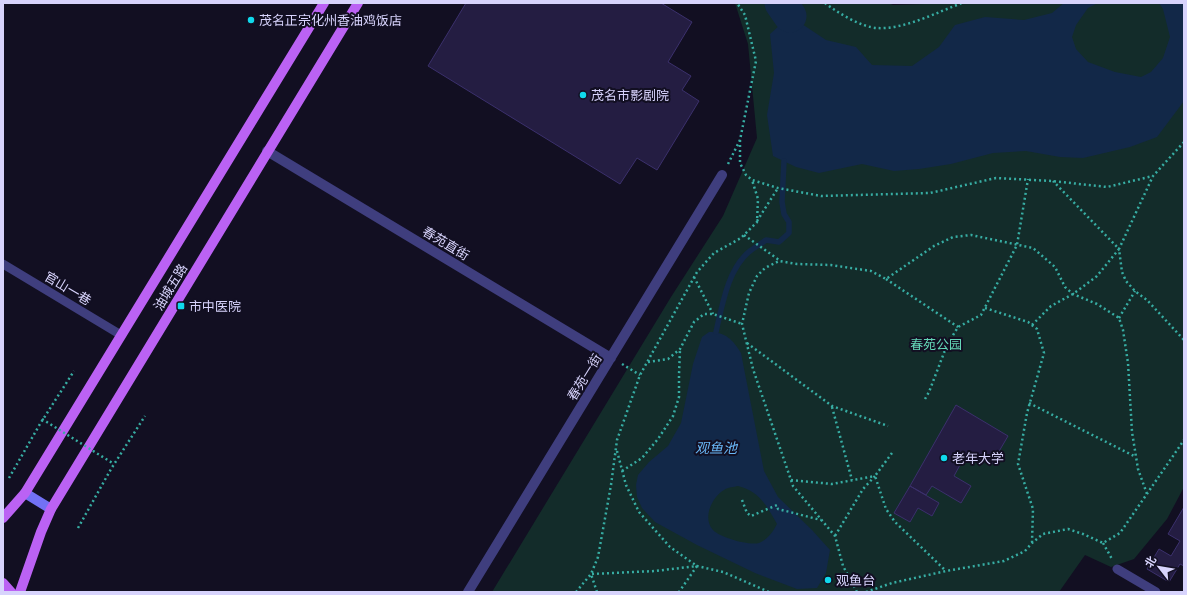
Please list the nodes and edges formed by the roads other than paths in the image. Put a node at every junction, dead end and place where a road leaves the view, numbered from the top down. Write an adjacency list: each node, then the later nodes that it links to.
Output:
1 (324, 3): 6 (main road, 油城五路)
2 (358, 3): 3 (main road, 油城五路)
3 (267, 152): 7 (street, 春苑直街); 9 (main road, 油城五路)
4 (722, 175): 7 (street, 春苑一街)
5 (3, 264): 6 (lane, 官山一巷)
6 (121, 334): 8 (main road, 油城五路)
7 (610, 358): 15 (street, 春苑一街)
8 (25, 493): 9 (main road); 10 (main road, 油城五路)
9 (51, 509): 14 (main road, 油城五路)
10 (3, 518)
11 (1117, 568): 16 (lane)
12 (3, 583): 13 (main road)
13 (11, 592)
14 (20, 592)
15 (468, 592)
16 (1156, 592)

